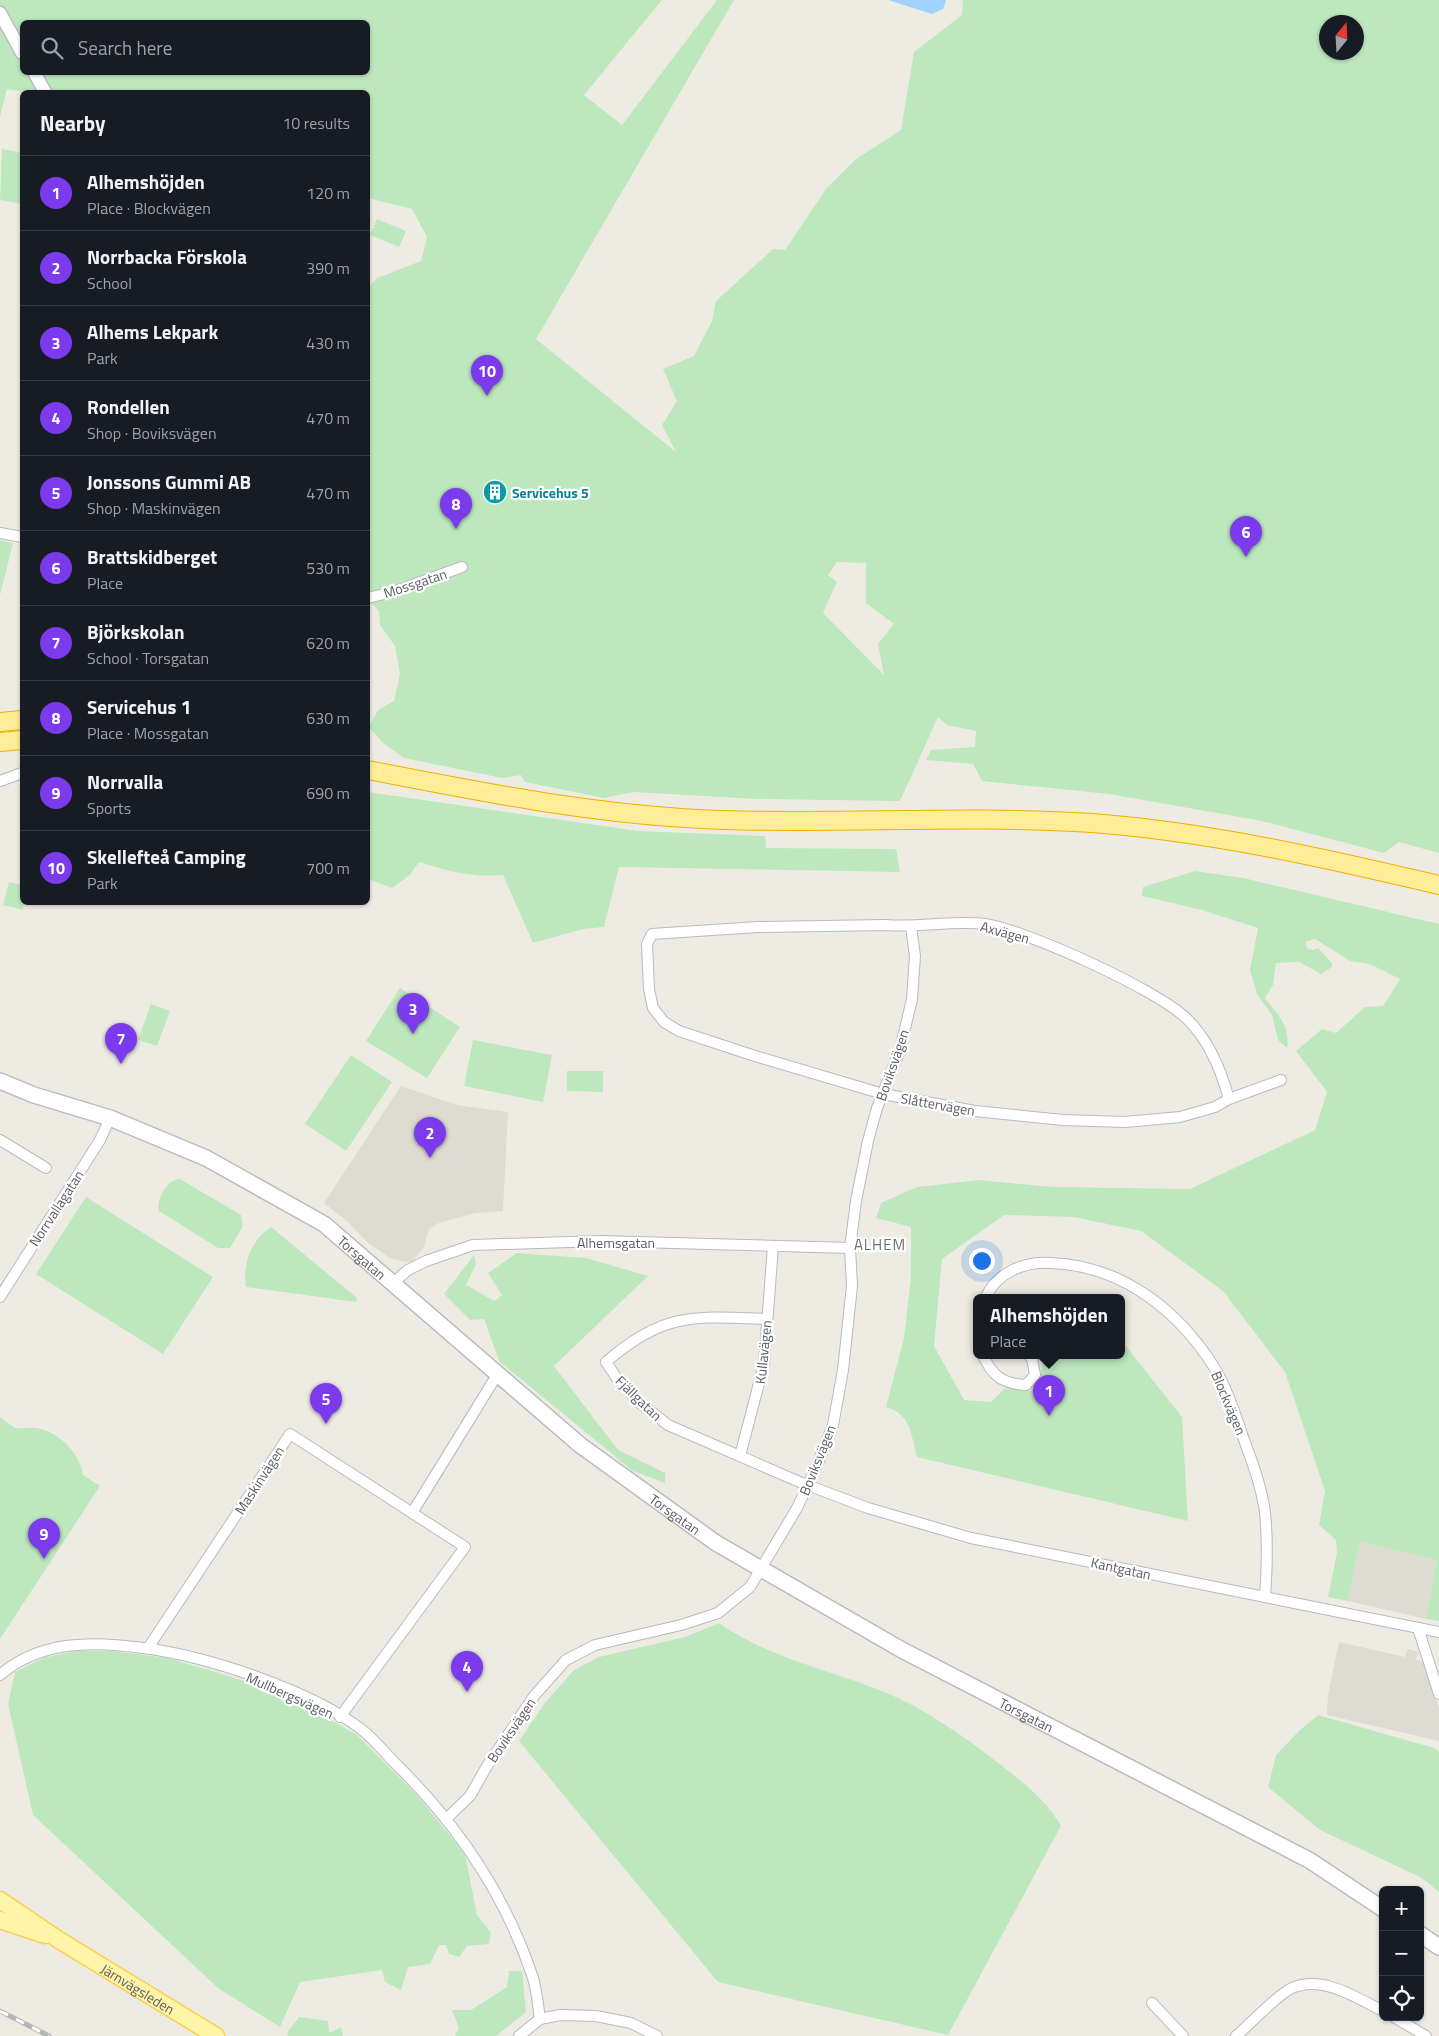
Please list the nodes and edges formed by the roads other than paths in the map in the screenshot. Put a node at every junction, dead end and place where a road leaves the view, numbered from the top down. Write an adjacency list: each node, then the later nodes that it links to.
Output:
1 (0, 13): 2 (street)
2 (20, 48)
3 (36, 75): 4 (street)
4 (44, 90)
5 (0, 533): 6 (street)
6 (20, 537)
7 (462, 568): 8 (street, Mossgatan)
8 (370, 598)
9 (20, 720): 10 (highway)
10 (0, 722)
11 (20, 740): 12 (highway)
12 (0, 742)
13 (370, 770): 17 (highway)
14 (20, 774): 15 (street)
15 (0, 781)
16 (370, 781): 18 (highway)
17 (1439, 885)
18 (1439, 896)
19 (911, 927): 20 (street, Axvägen); 23 (street, Boviksvägen); 24 (street, Axvägen)
20 (652, 934): 23 (street, Slåttervägen)
21 (1281, 1080): 24 (street, Slåttervägen)
22 (0, 1081): 25 (main road, Torsgatan)
23 (883, 1094): 24 (street, Slåttervägen); 29 (street, Boviksvägen)
24 (1229, 1099)
25 (110, 1118): 30 (main road, Torsgatan); 32 (street, Norrvallagatan)
26 (0, 1140): 27 (street)
27 (46, 1168)
28 (773, 1246): 29 (street, Alhemsgatan); 30 (street, Alhemsgatan); 33 (street, Kullavägen)
29 (850, 1248): 38 (street, Boviksvägen)
30 (392, 1284): 36 (main road, Torsgatan)
31 (987, 1294): 41 (street, Blockvägen)
32 (0, 1297)
33 (766, 1319): 37 (street, Kullavägen); 37 (street, Fjällgatan)
34 (985, 1359): 35 (street)
35 (1032, 1359)
36 (497, 1375): 39 (street); 40 (main road, Torsgatan)
37 (740, 1456): 38 (street, Fjällgatan)
38 (808, 1485): 40 (street, Boviksvägen); 41 (street, Kantgatan)
39 (412, 1513): 44 (street, Maskinvägen); 47 (street, Maskinvägen)
40 (761, 1568): 48 (street, Boviksvägen); 50 (main road, Torsgatan)
41 (1265, 1597): 42 (street, Kantgatan)
42 (1418, 1628): 43 (street, Kantgatan); 46 (street)
43 (1439, 1632)
44 (148, 1648): 45 (street, Mullbergsvägen); 47 (street, Mullbergsvägen)
45 (0, 1675)
46 (1439, 1694)
47 (340, 1717): 48 (street, Mullbergsvägen)
48 (446, 1819): 57 (street, Mullbergsvägen)
49 (0, 1900): 53 (main road, Järnvägsleden)
50 (1379, 1906)
51 (0, 1920): 53 (main road, Järnvägsleden)
52 (1424, 1937): 54 (main road)
53 (59, 1940): 59 (main road, Järnvägsleden)
54 (1439, 1948)
55 (1152, 2003): 62 (street)
56 (1379, 2009): 63 (street)
57 (540, 2019): 60 (street); 61 (street)
58 (1401, 2021): 64 (street)
59 (216, 2036)
60 (519, 2036)
61 (657, 2036)
62 (1183, 2036)
63 (1236, 2036)
64 (1426, 2036)

